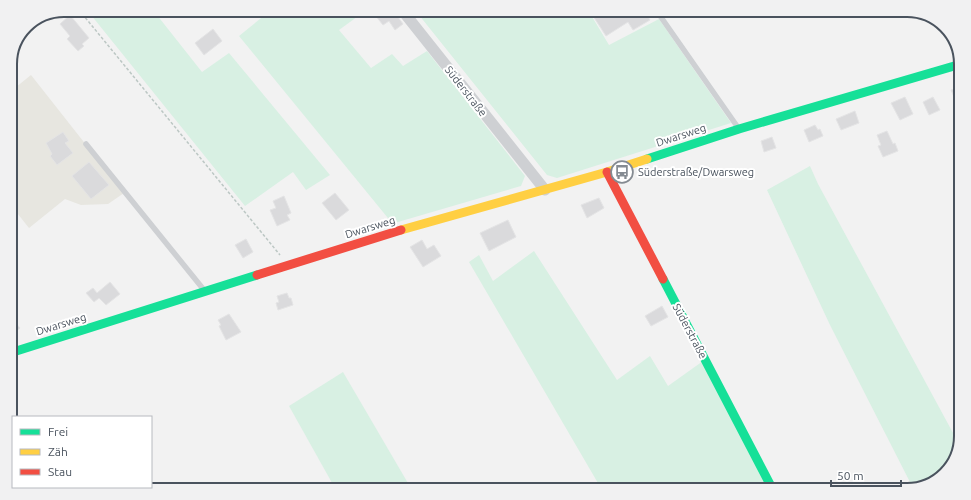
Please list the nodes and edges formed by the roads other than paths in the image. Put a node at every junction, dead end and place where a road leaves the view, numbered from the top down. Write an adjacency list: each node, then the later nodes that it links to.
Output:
1 (408, 17): 7 (street, Süderstraße)
2 (661, 17): 4 (lane)
3 (954, 66): 4 (street, Dwarsweg)
4 (739, 129): 6 (street, Dwarsweg)
5 (86, 144): 8 (lane)
6 (607, 172): 7 (street, Dwarsweg); 10 (street, Süderstraße)
7 (545, 190): 8 (street, Dwarsweg)
8 (205, 292): 9 (street, Dwarsweg)
9 (17, 350)
10 (769, 483)

